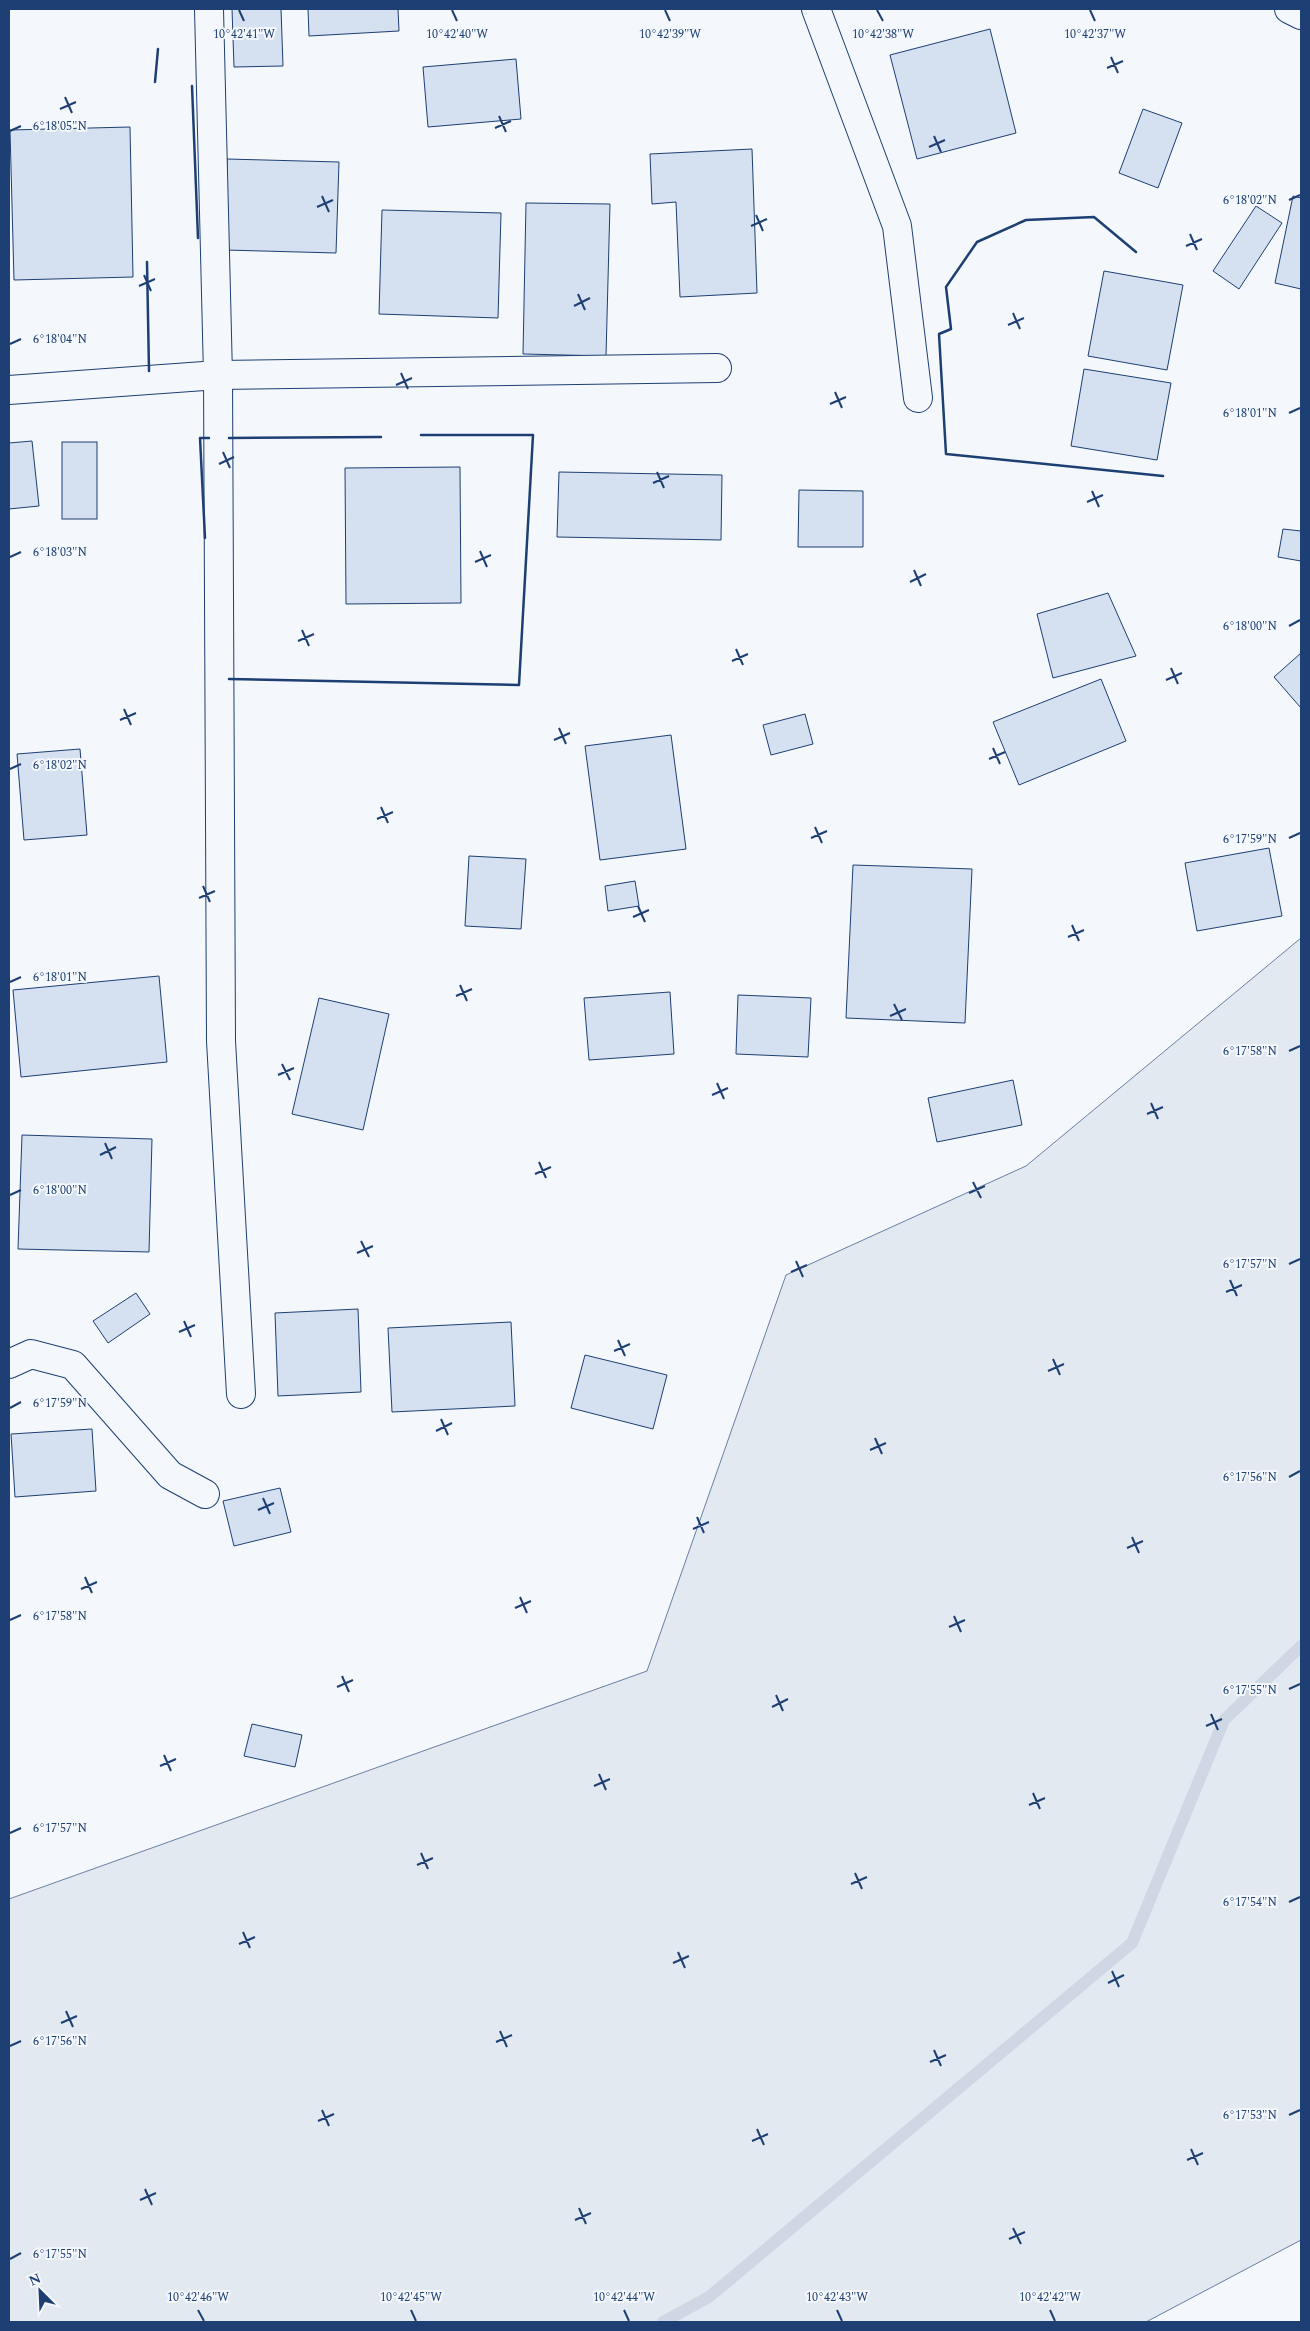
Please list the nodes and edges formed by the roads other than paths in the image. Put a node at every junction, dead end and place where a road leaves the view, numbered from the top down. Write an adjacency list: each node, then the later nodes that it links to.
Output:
1 (209, 9): 6 (street)
2 (816, 9): 8 (street)
3 (1289, 9): 4 (street)
4 (1301, 14)
5 (717, 368): 6 (street)
6 (218, 375): 7 (street); 10 (street)
7 (9, 390)
8 (918, 398)
9 (9, 1364): 11 (street)
10 (241, 1394)
11 (205, 1494)

